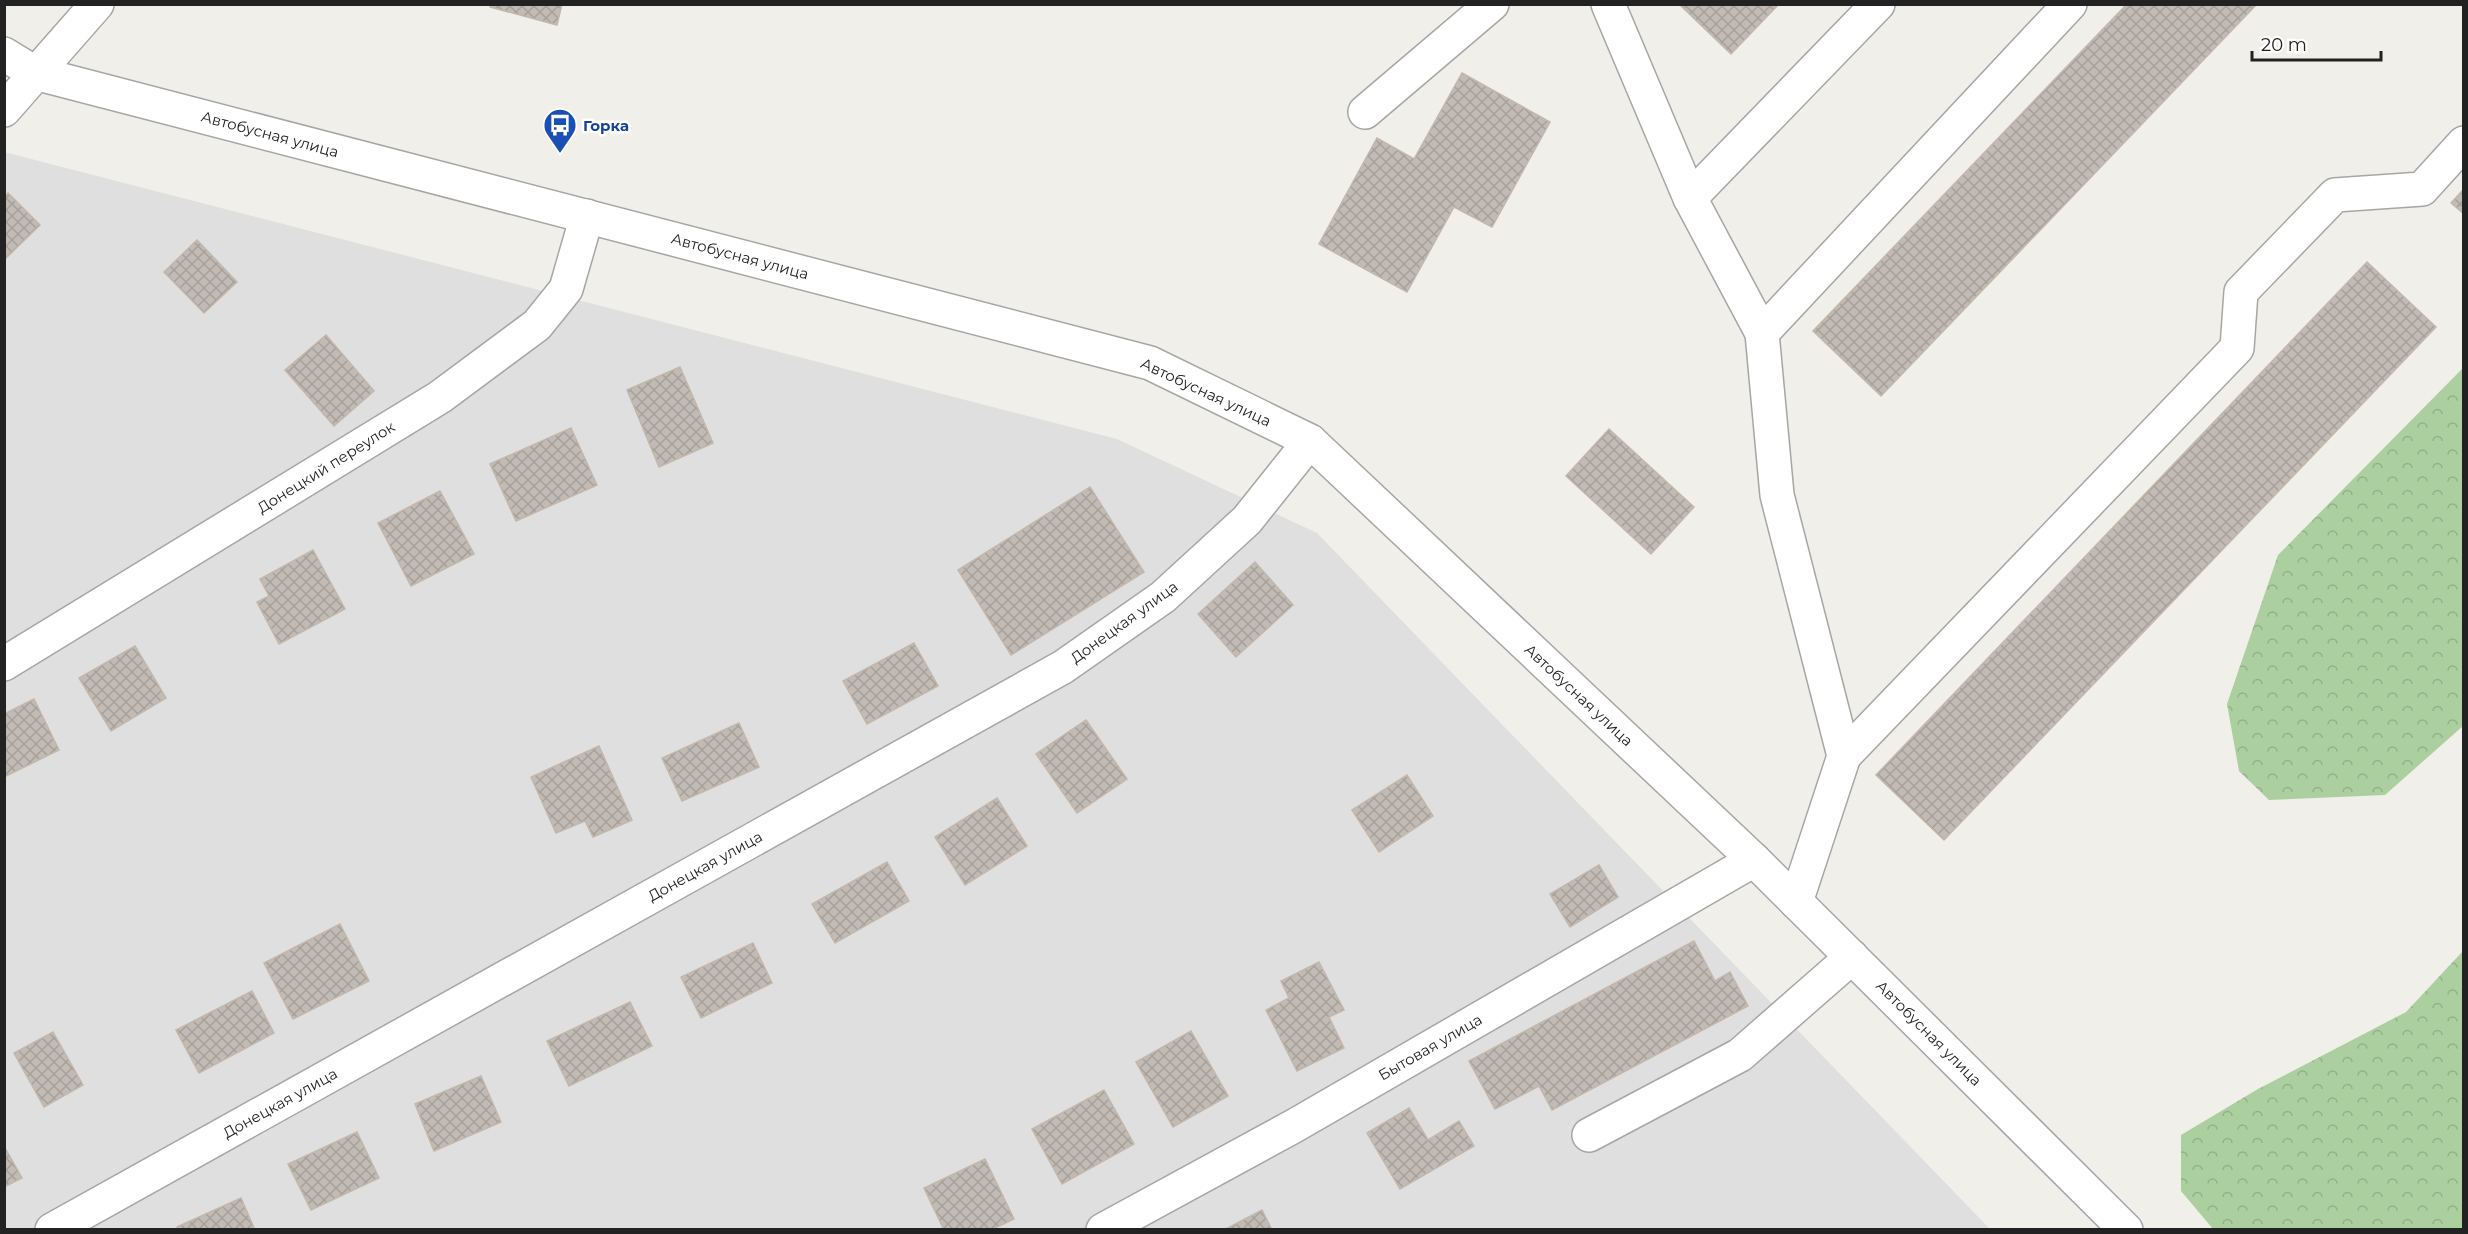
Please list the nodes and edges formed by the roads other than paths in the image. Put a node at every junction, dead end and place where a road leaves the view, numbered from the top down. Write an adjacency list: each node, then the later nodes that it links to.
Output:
1 (97, 4): 7 (street)
2 (1492, 4): 9 (street)
3 (1608, 4): 11 (street)
4 (1878, 4): 11 (street)
5 (2070, 4): 13 (street)
6 (4, 54): 7 (street, Автобусная улица)
7 (35, 73): 8 (street); 12 (street, Автобусная улица)
8 (4, 110)
9 (1365, 112)
10 (2463, 143): 16 (street)
11 (1690, 198): 13 (street)
12 (587, 216): 14 (street, Автобусная улица); 15 (street, Донецкий переулок)
13 (1762, 333): 16 (street)
14 (1310, 441): 17 (street, Автобусная улица); 21 (street, Донецкая улица)
15 (4, 664)
16 (1844, 756): 18 (street)
17 (1754, 860): 18 (street, Автобусная улица); 22 (street, Бытовая улица)
18 (1796, 902): 19 (street, Автобусная улица)
19 (1852, 957): 20 (street); 23 (street, Автобусная улица)
20 (1589, 1135)
21 (52, 1230)
22 (1103, 1230)
23 (2126, 1230)

